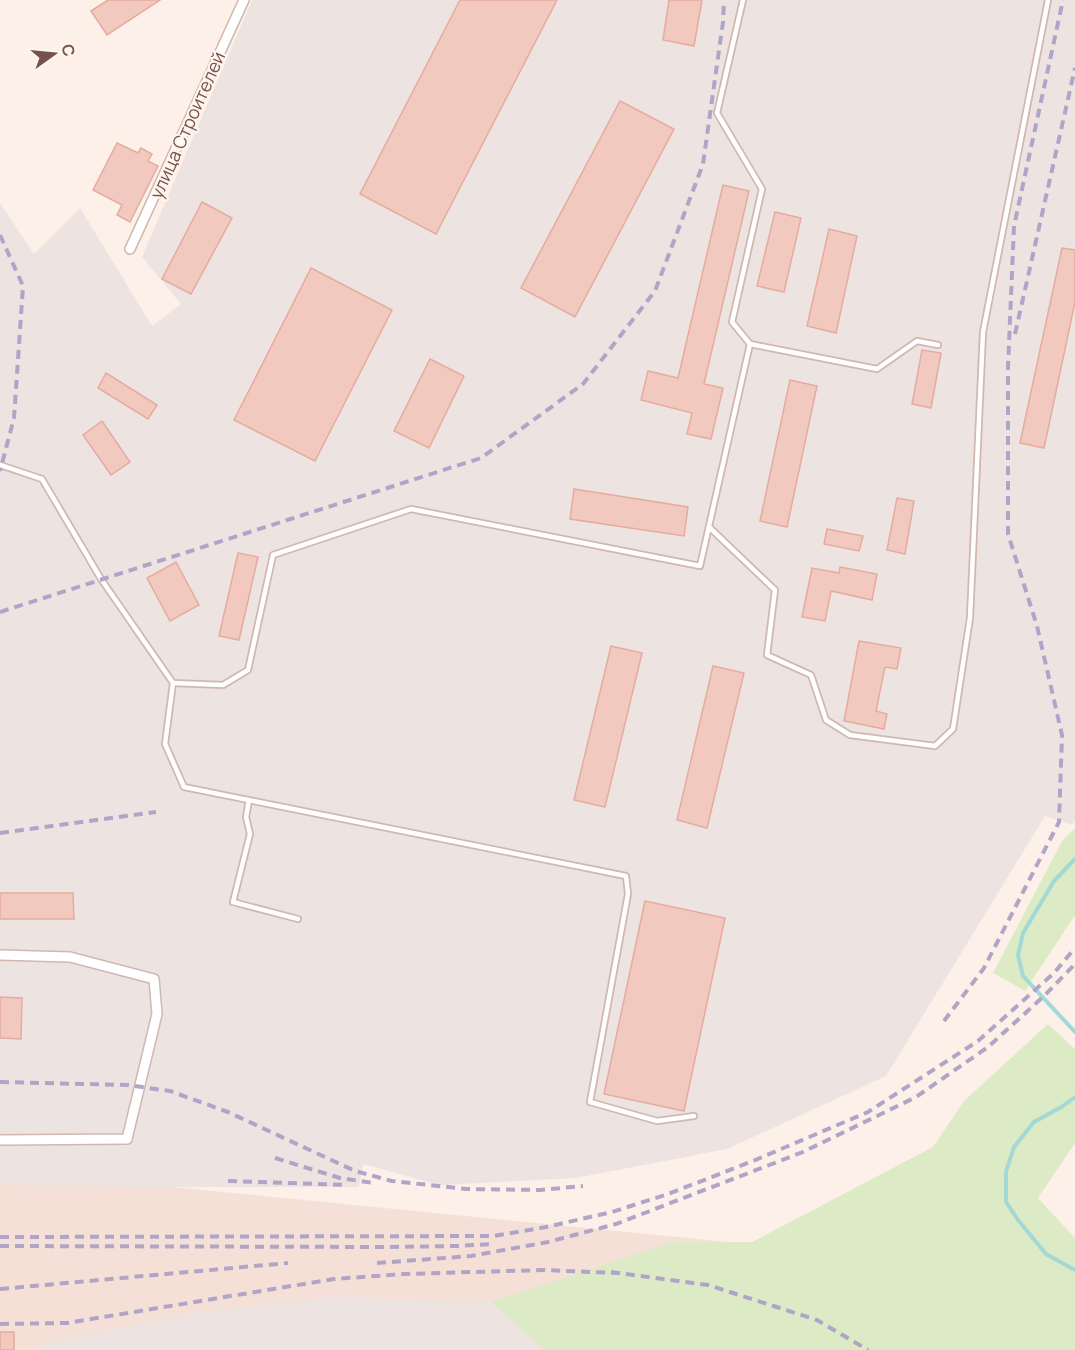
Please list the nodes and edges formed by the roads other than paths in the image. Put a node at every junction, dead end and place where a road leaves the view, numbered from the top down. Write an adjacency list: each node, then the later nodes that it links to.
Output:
1 (244, 0): 4 (street, улица Строителей)
2 (743, 0): 5 (lane)
3 (1048, 0): 8 (lane)
4 (130, 249)
5 (750, 344): 6 (lane); 8 (lane)
6 (938, 345)
7 (0, 465): 9 (lane)
8 (709, 527): 9 (lane)
9 (173, 683): 10 (lane)
10 (249, 800): 11 (lane); 13 (lane)
11 (298, 919)
12 (0, 955): 14 (street)
13 (694, 1116)
14 (0, 1140)

